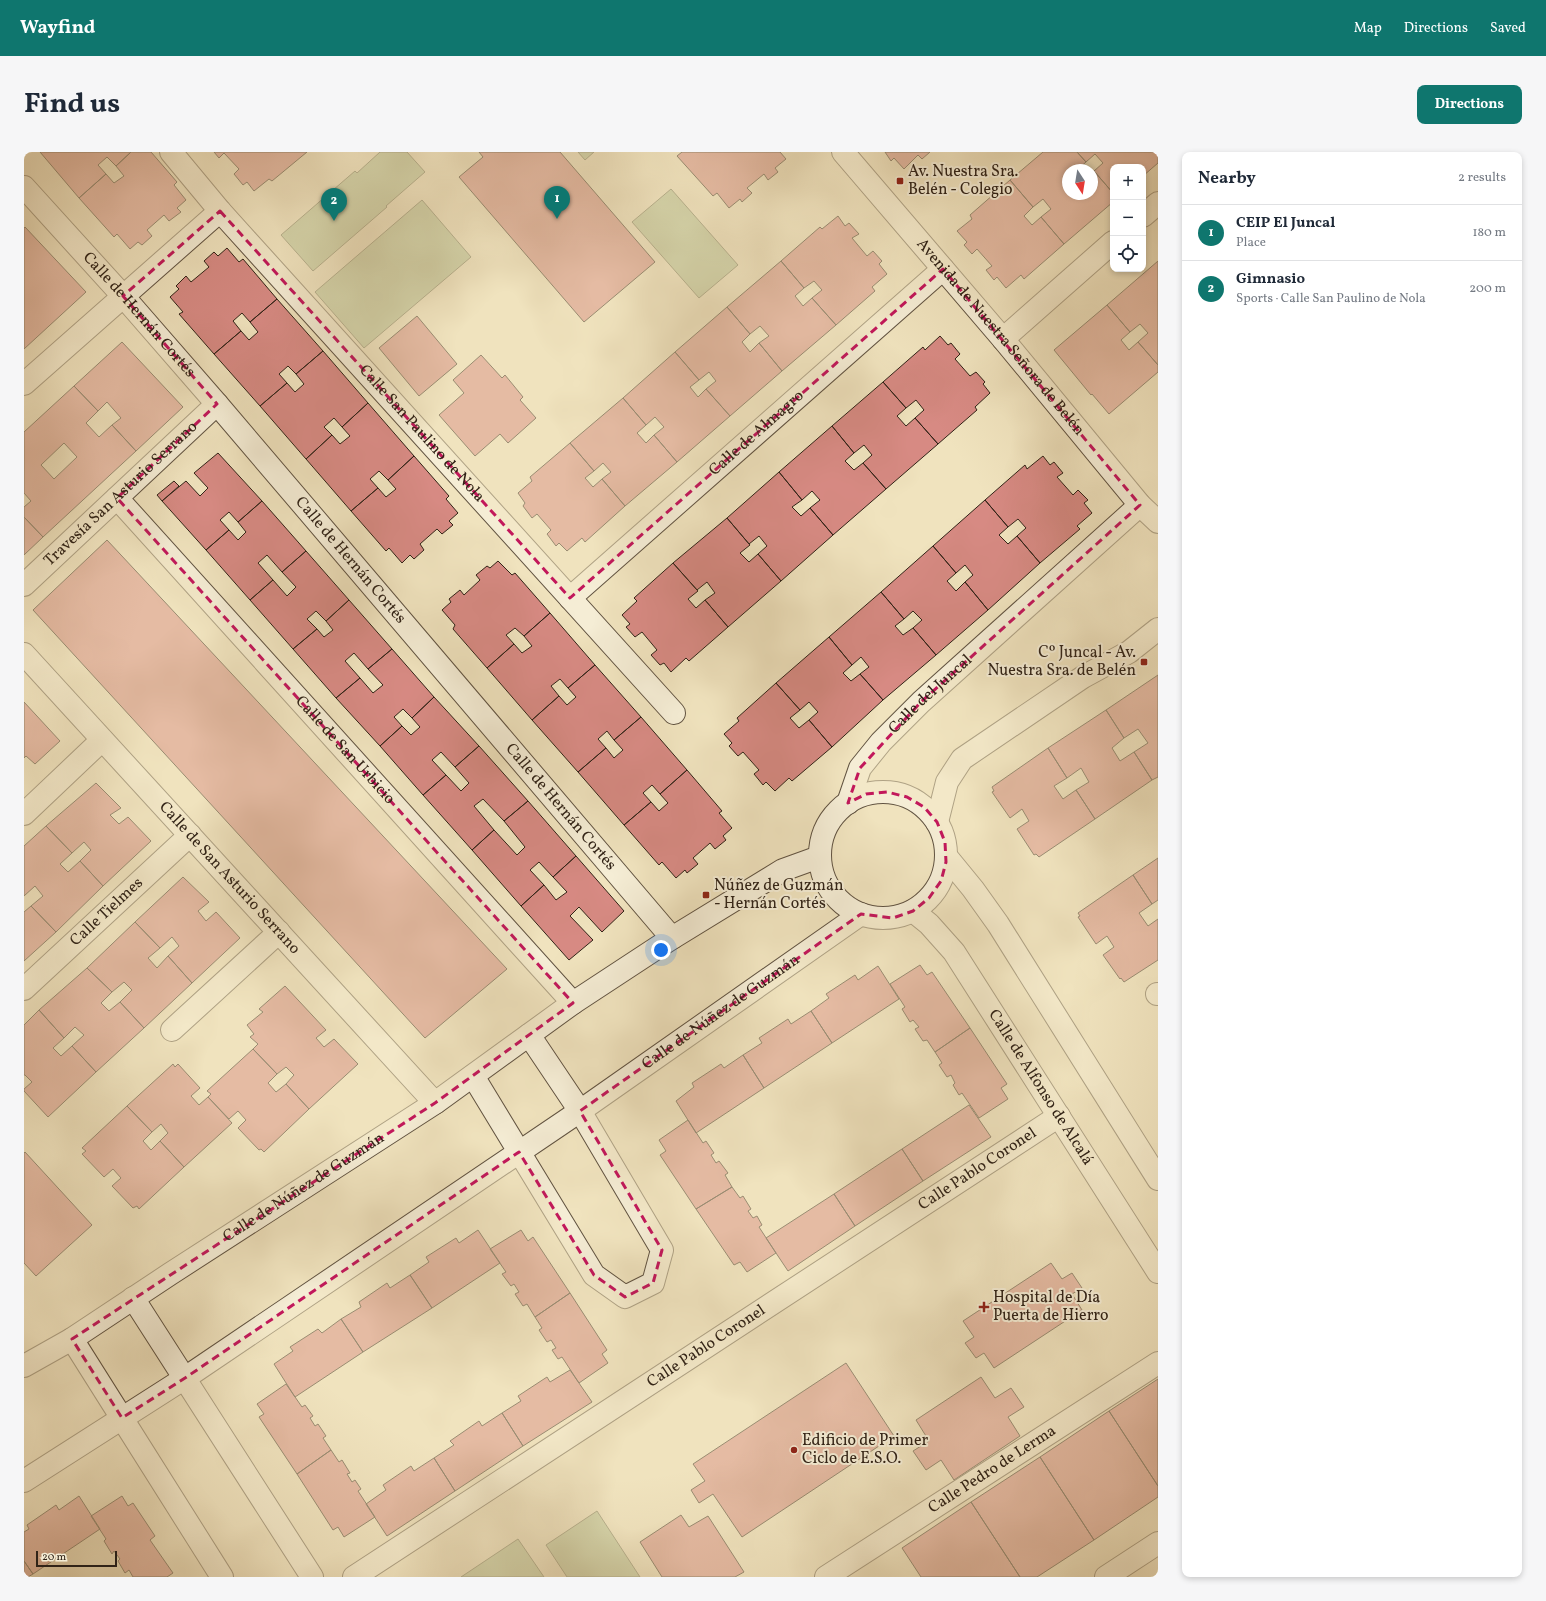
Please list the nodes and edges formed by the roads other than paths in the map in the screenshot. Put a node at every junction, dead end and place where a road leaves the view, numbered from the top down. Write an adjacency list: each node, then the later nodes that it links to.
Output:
1 (171, 152): 5 (street, Calle San Paulino de Nola)
2 (843, 152): 8 (street, Avenida de Nuestra Señora de Belén)
3 (25, 190): 9 (street, Calle de Hernán Cortés)
4 (1158, 203): 6 (street)
5 (220, 212): 9 (street); 17 (street, Calle San Paulino de Nola)
6 (1146, 213)
7 (1110, 245): 10 (street)
8 (943, 269): 10 (street, Avenida de Nuestra Señora de Belén); 17 (street, Calle de Almagro)
9 (123, 296): 11 (street); 12 (street, Calle de Hernán Cortés)
10 (1003, 340): 14 (street, Avenida de Nuestra Señora de Belén)
11 (24, 384)
12 (217, 404): 13 (street, Travesía San Asturio Serrano); 31 (street, Calle de Hernán Cortés)
13 (117, 498): 16 (street, Travesía San Asturio Serrano); 33 (street, Calle de San Urbicio)
14 (1140, 505): 15 (street, Avenida de Nuestra Señora de Belén); 22 (street, Calle del Juncal)
15 (1158, 522)
16 (24, 585)
17 (570, 598): 20 (street, Calle San Paulino de Nola)
18 (1158, 629): 24 (street)
19 (24, 654): 21 (street, Calle de San Asturio Serrano)
20 (674, 713)
21 (102, 740): 23 (street); 25 (street, Calle de San Asturio Serrano)
22 (848, 803): 24 (street); 27 (street)
23 (24, 814)
24 (937, 822): 26 (street)
25 (190, 835): 30 (street, Calle de San Asturio Serrano); 32 (street, Calle Tielmes)
26 (946, 856): 28 (street); 41 (street)
27 (819, 857): 29 (street); 31 (street, Calle de Núñez de Guzmán)
28 (913, 911): 29 (street); 39 (street, Calle de Alfonso de Alcalá)
29 (861, 914): 38 (street, Calle de Núñez de Guzmán)
30 (279, 932): 34 (street); 37 (street, Calle de San Asturio Serrano)
31 (672, 938): 33 (street, Calle de Núñez de Guzmán)
32 (24, 989)
33 (573, 1003): 35 (street, Calle de Núñez de Guzmán)
34 (172, 1030)
35 (529, 1035): 36 (street, Calle de Núñez de Guzmán); 38 (street)
36 (473, 1076): 37 (street, Calle de Núñez de Guzmán); 40 (street)
37 (435, 1103): 43 (street, Calle de Núñez de Guzmán)
38 (580, 1111): 40 (street, Calle de Núñez de Guzmán); 40 (street)
39 (1059, 1116): 42 (street, Calle de Alfonso de Alcalá); 53 (street, Calle Pablo Coronel)
40 (519, 1152): 47 (street, Calle de Núñez de Guzmán)
41 (1158, 1179)
42 (1158, 1272)
43 (133, 1298): 44 (street, Calle de Núñez de Guzmán); 47 (street)
44 (72, 1339): 46 (street, Calle de Núñez de Guzmán); 48 (street)
45 (1158, 1363): 54 (street, Calle Pedro de Lerma)
46 (24, 1366)
47 (185, 1378): 48 (street, Calle de Núñez de Guzmán); 52 (street)
48 (122, 1418): 49 (street, Calle de Núñez de Guzmán); 51 (street)
49 (24, 1481)
50 (1158, 1543): 55 (street)
51 (222, 1577)
52 (312, 1577)
53 (354, 1577)
54 (826, 1577)
55 (1106, 1577)

